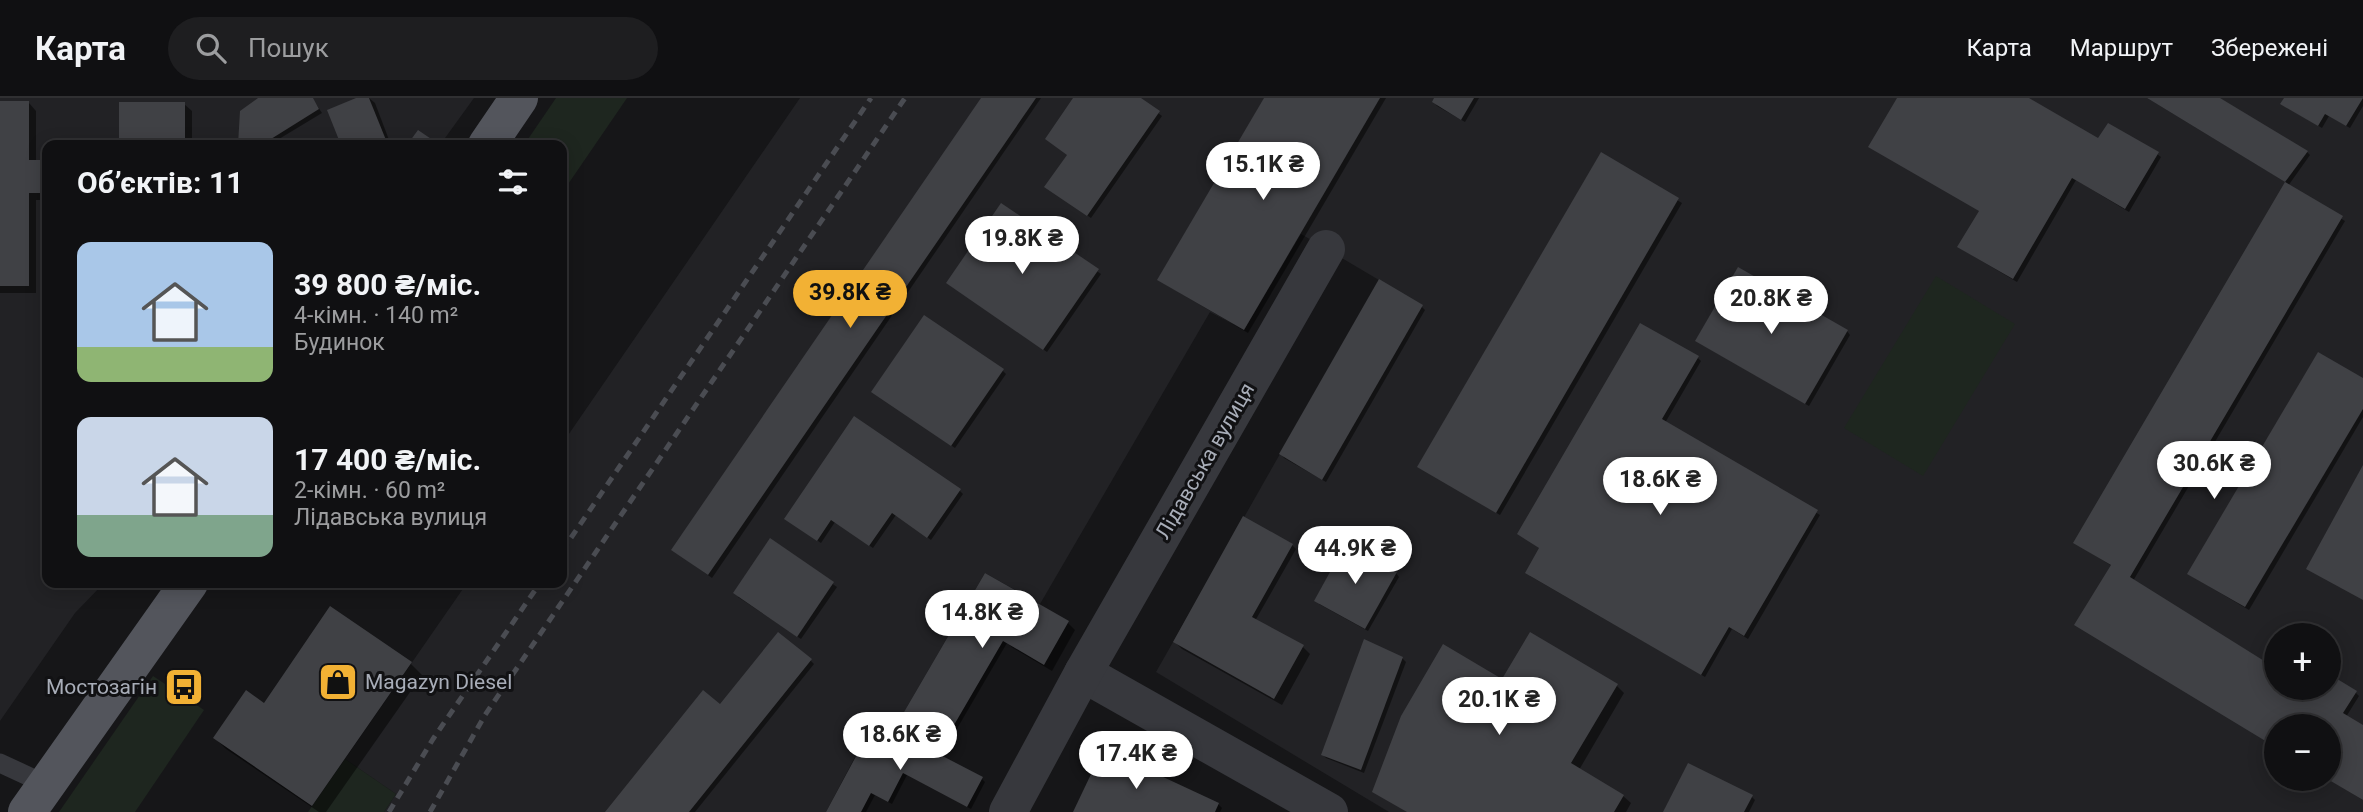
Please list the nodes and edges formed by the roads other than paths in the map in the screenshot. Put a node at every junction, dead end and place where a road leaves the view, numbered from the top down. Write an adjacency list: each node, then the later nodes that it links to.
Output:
1 (519, 98): 2 (main road)
2 (490, 140)
3 (1326, 249): 5 (street, Лідавська вулиця)
4 (185, 588): 7 (main road)
5 (1083, 673): 8 (street, Лідавська вулиця); 9 (street)
6 (0, 762): 7 (lane)
7 (36, 798)
8 (1008, 812)
9 (1329, 812)

